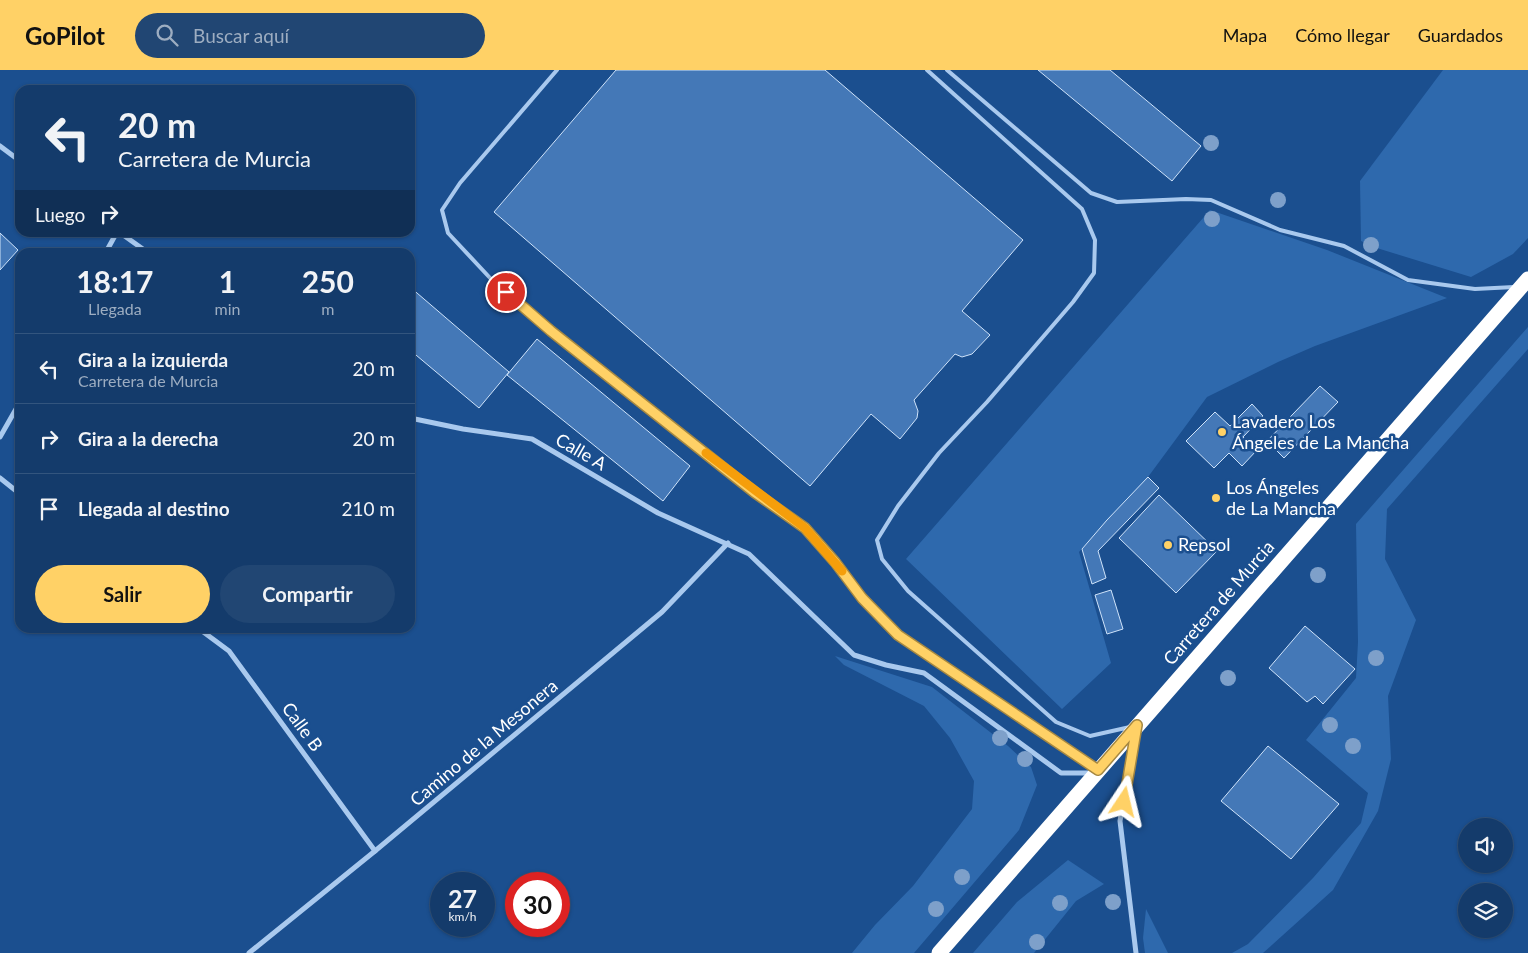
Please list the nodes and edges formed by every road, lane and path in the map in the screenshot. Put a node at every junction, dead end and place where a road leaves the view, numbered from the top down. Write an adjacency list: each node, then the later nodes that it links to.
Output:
1 (557, 70): 19 (lane)
2 (927, 70): 18 (lane)
3 (947, 70): 10 (lane)
4 (0, 146): 5 (street)
5 (15, 157)
6 (115, 237): 8 (street)
7 (125, 237): 9 (street)
8 (108, 248)
9 (141, 248)
10 (1525, 283): 18 (highway, Carretera de Murcia)
11 (15, 411): 13 (street)
12 (415, 419): 16 (street, Calle A)
13 (0, 437)
14 (0, 478): 15 (street)
15 (15, 490)
16 (728, 543): 19 (street, Calle A); 20 (street, Camino de la Mesonera)
17 (205, 633): 20 (street, Calle B)
18 (1137, 725): 19 (highway, Carretera de Murcia); 23 (street)
19 (1097, 771): 22 (highway, Carretera de Murcia)
20 (375, 851): 21 (street, Camino de la Mesonera)
21 (249, 953)
22 (939, 953)
23 (1136, 953)

